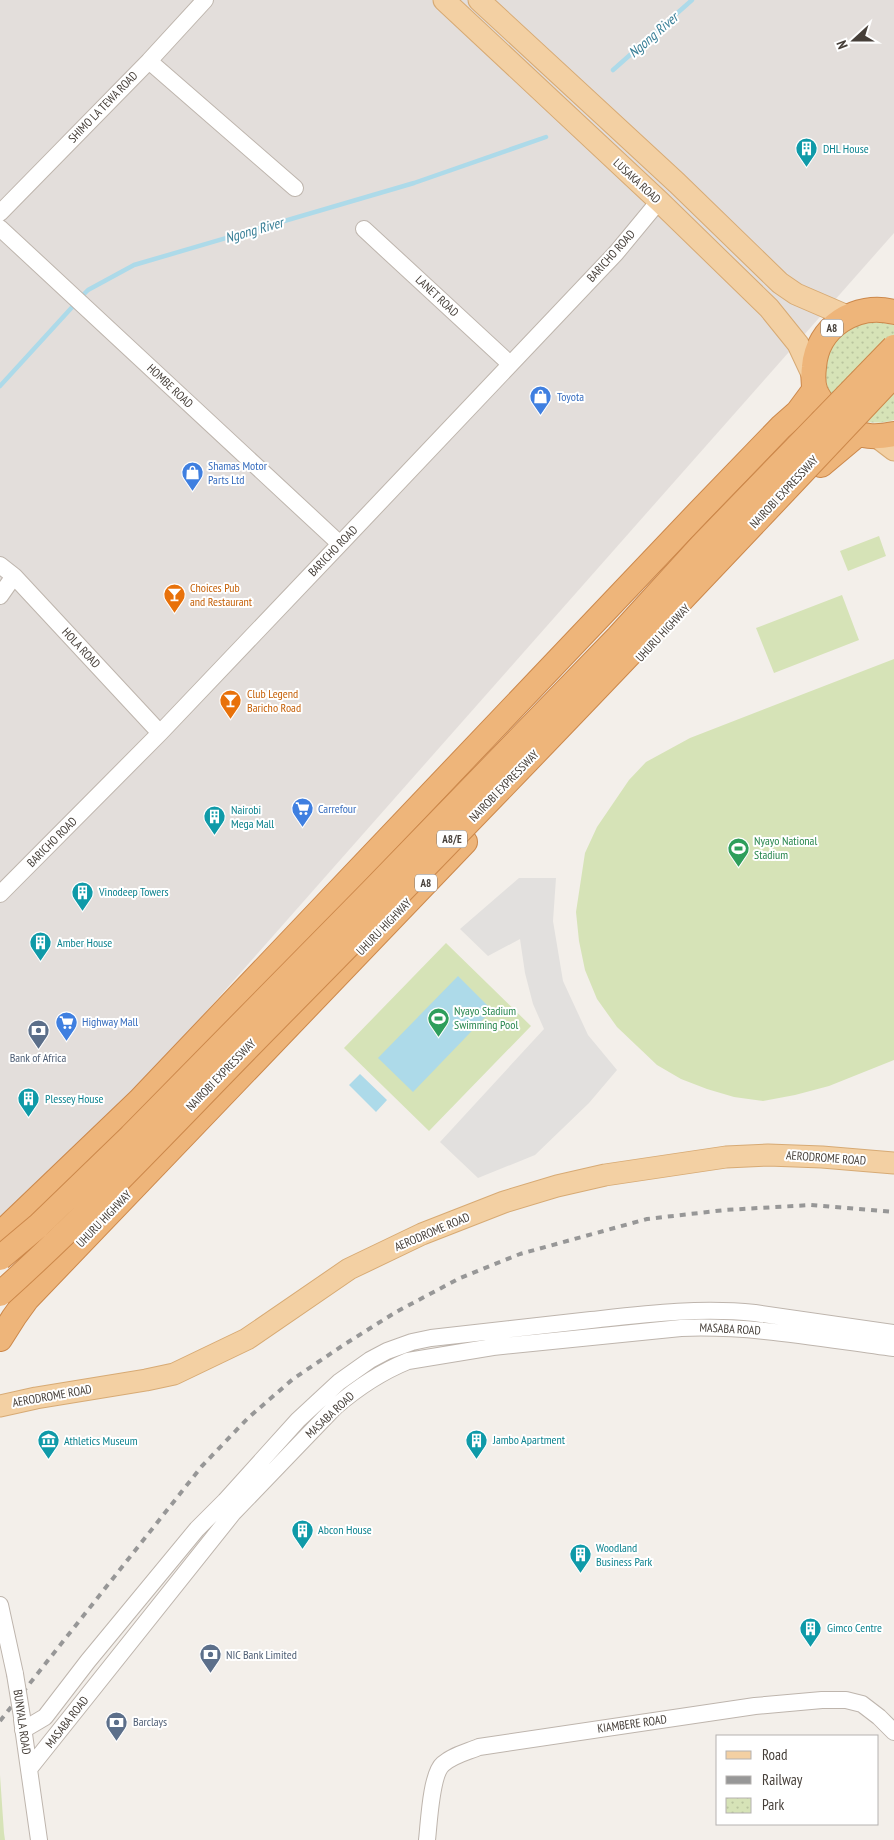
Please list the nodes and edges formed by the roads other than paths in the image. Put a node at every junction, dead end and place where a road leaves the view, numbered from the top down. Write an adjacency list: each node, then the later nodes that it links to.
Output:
1 (205, 0): 4 (street, SHIMO LA TEWA ROAD)
2 (444, 0): 6 (main road, LUSAKA ROAD)
3 (479, 0): 11 (main road, LUSAKA ROAD)
4 (149, 61): 5 (street); 7 (street, SHIMO LA TEWA ROAD)
5 (295, 188)
6 (659, 201): 13 (street, BARICHO ROAD); 15 (main road, LUSAKA ROAD)
7 (0, 213)
8 (0, 228): 17 (street, HOMBE ROAD)
9 (364, 229): 13 (street, LANET ROAD)
10 (894, 312): 11 (highway, A8)
11 (847, 316): 15 (highway, A8)
12 (894, 347): 25 (highway, NAIROBI EXPRESSWAY / A8/E, bridge)
13 (510, 364): 17 (street, BARICHO ROAD)
14 (894, 375): 26 (highway, NAIROBI EXPRESSWAY / A8/E, bridge)
15 (814, 383): 16 (highway, A8); 24 (highway, A8)
16 (881, 439): 32 (highway, UHURU HIGHWAY / A8)
17 (340, 544): 21 (street, BARICHO ROAD)
18 (0, 564): 19 (street, HOLA ROAD)
19 (14, 576): 20 (street); 21 (street, HOLA ROAD)
20 (0, 596)
21 (160, 733): 22 (street, BARICHO ROAD)
22 (0, 894)
23 (894, 1163): 34 (main road, AERODROME ROAD)
24 (0, 1234)
25 (0, 1258)
26 (0, 1294)
27 (655, 1313): 28 (street, MASABA ROAD); 29 (street); 36 (street, MASABA ROAD)
28 (754, 1321): 29 (street, MASABA ROAD); 30 (street, MASABA ROAD)
29 (658, 1330): 38 (street, MASABA ROAD)
30 (837, 1333): 31 (street, MASABA ROAD); 33 (street, MASABA ROAD)
31 (894, 1333)
32 (0, 1339)
33 (894, 1348)
34 (0, 1406)
35 (0, 1605): 36 (street, BUNYALA ROAD, bridge)
36 (22, 1723): 38 (street, BUNYALA ROAD)
37 (894, 1732): 40 (street, KIAMBERE ROAD)
38 (29, 1770): 39 (street, BUNYALA ROAD)
39 (39, 1840)
40 (427, 1840)

